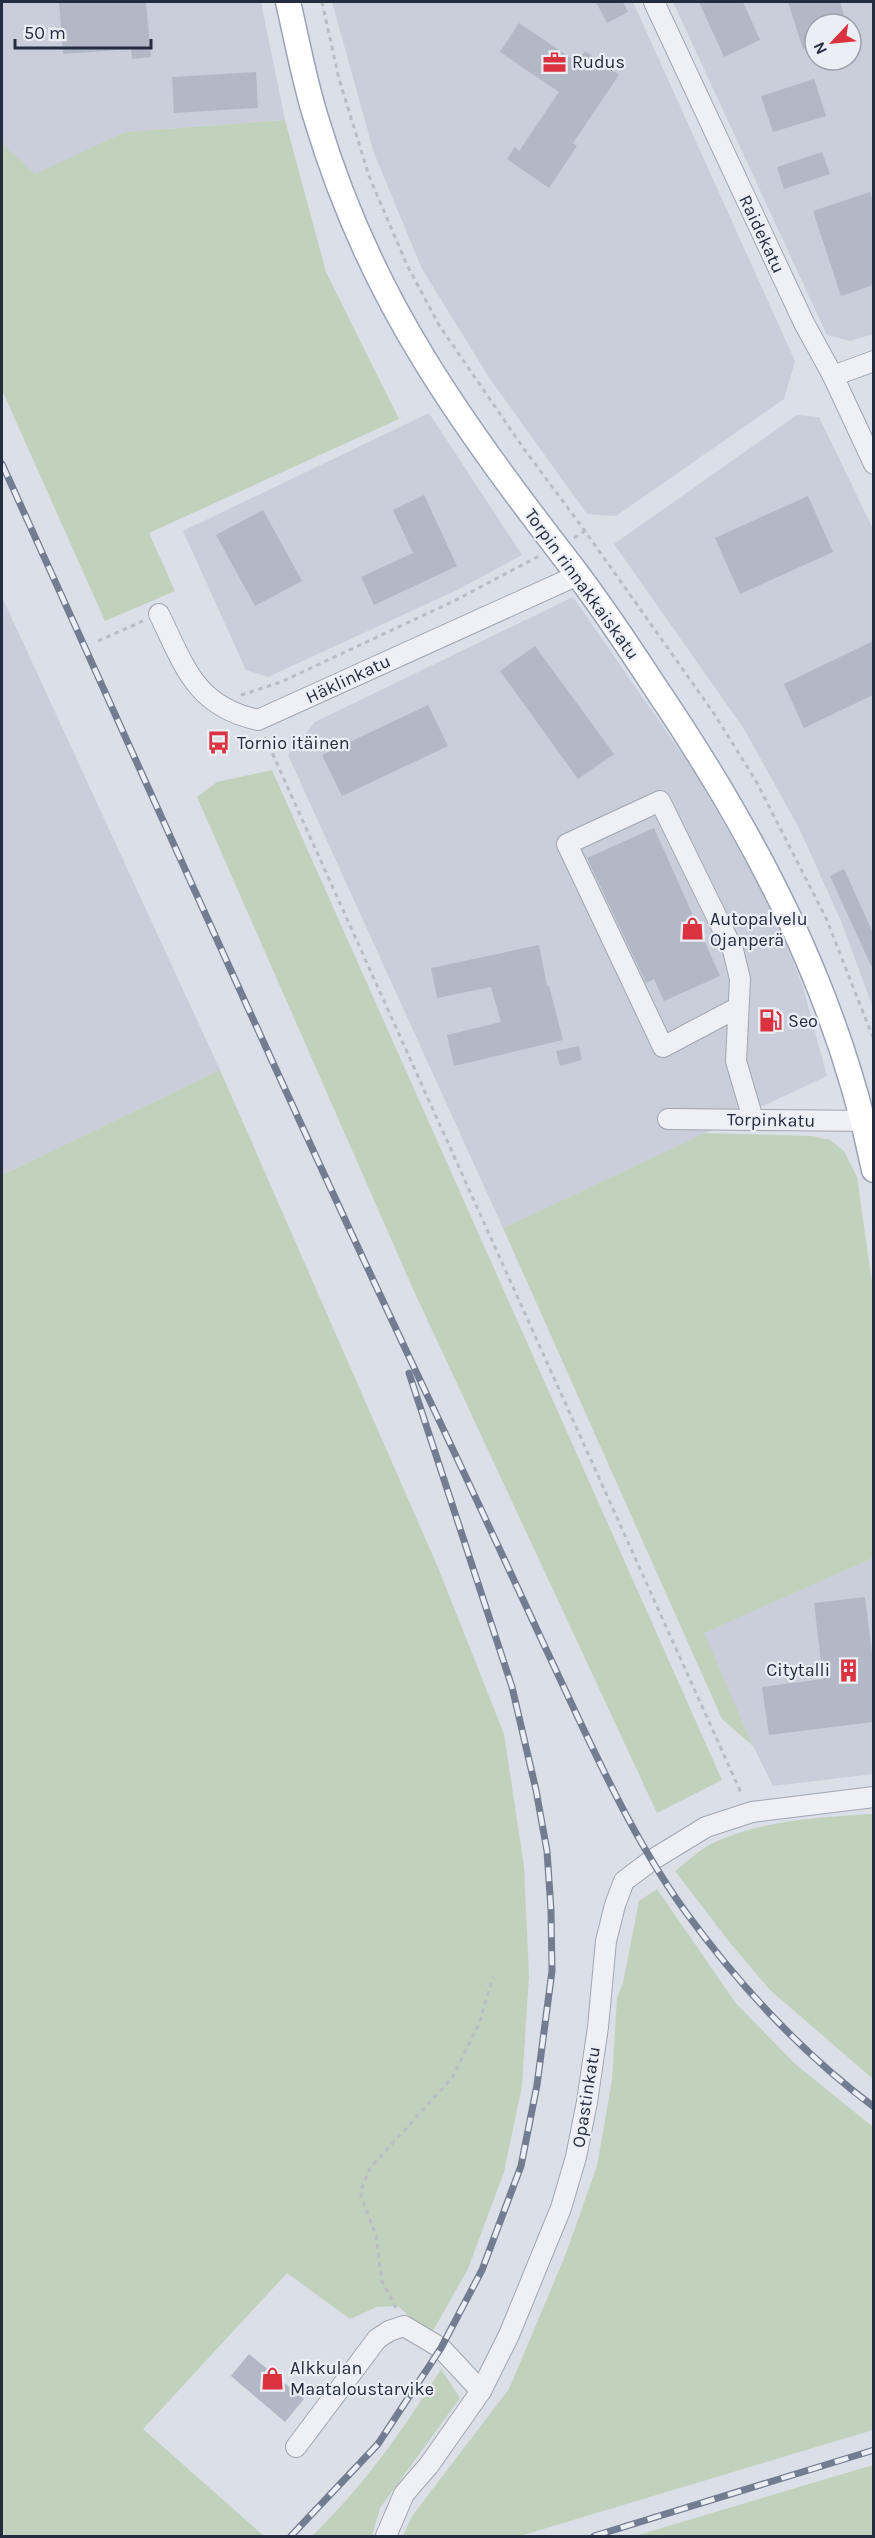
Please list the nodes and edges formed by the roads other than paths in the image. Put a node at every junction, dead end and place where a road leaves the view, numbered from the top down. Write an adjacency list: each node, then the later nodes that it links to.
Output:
1 (288, 2): 6 (main road, Torpin rinnakkaiskatu)
2 (654, 2): 4 (street, Raidekatu)
3 (873, 361): 4 (street)
4 (833, 376): 5 (street, Raidekatu)
5 (873, 464)
6 (578, 575): 7 (street, Häklinkatu); 11 (main road, Torpin rinnakkaiskatu)
7 (159, 614)
8 (738, 1008): 8 (street); 10 (street)
9 (668, 1119): 10 (street, Torpinkatu)
10 (753, 1119): 11 (street, Torpinkatu)
11 (868, 1122): 12 (main road, Torpin rinnakkaiskatu)
12 (873, 1170)
13 (873, 1797): 14 (street, Opastinkatu)
14 (481, 2391): 15 (street); 16 (street, Opastinkatu)
15 (296, 2447)
16 (386, 2536)

